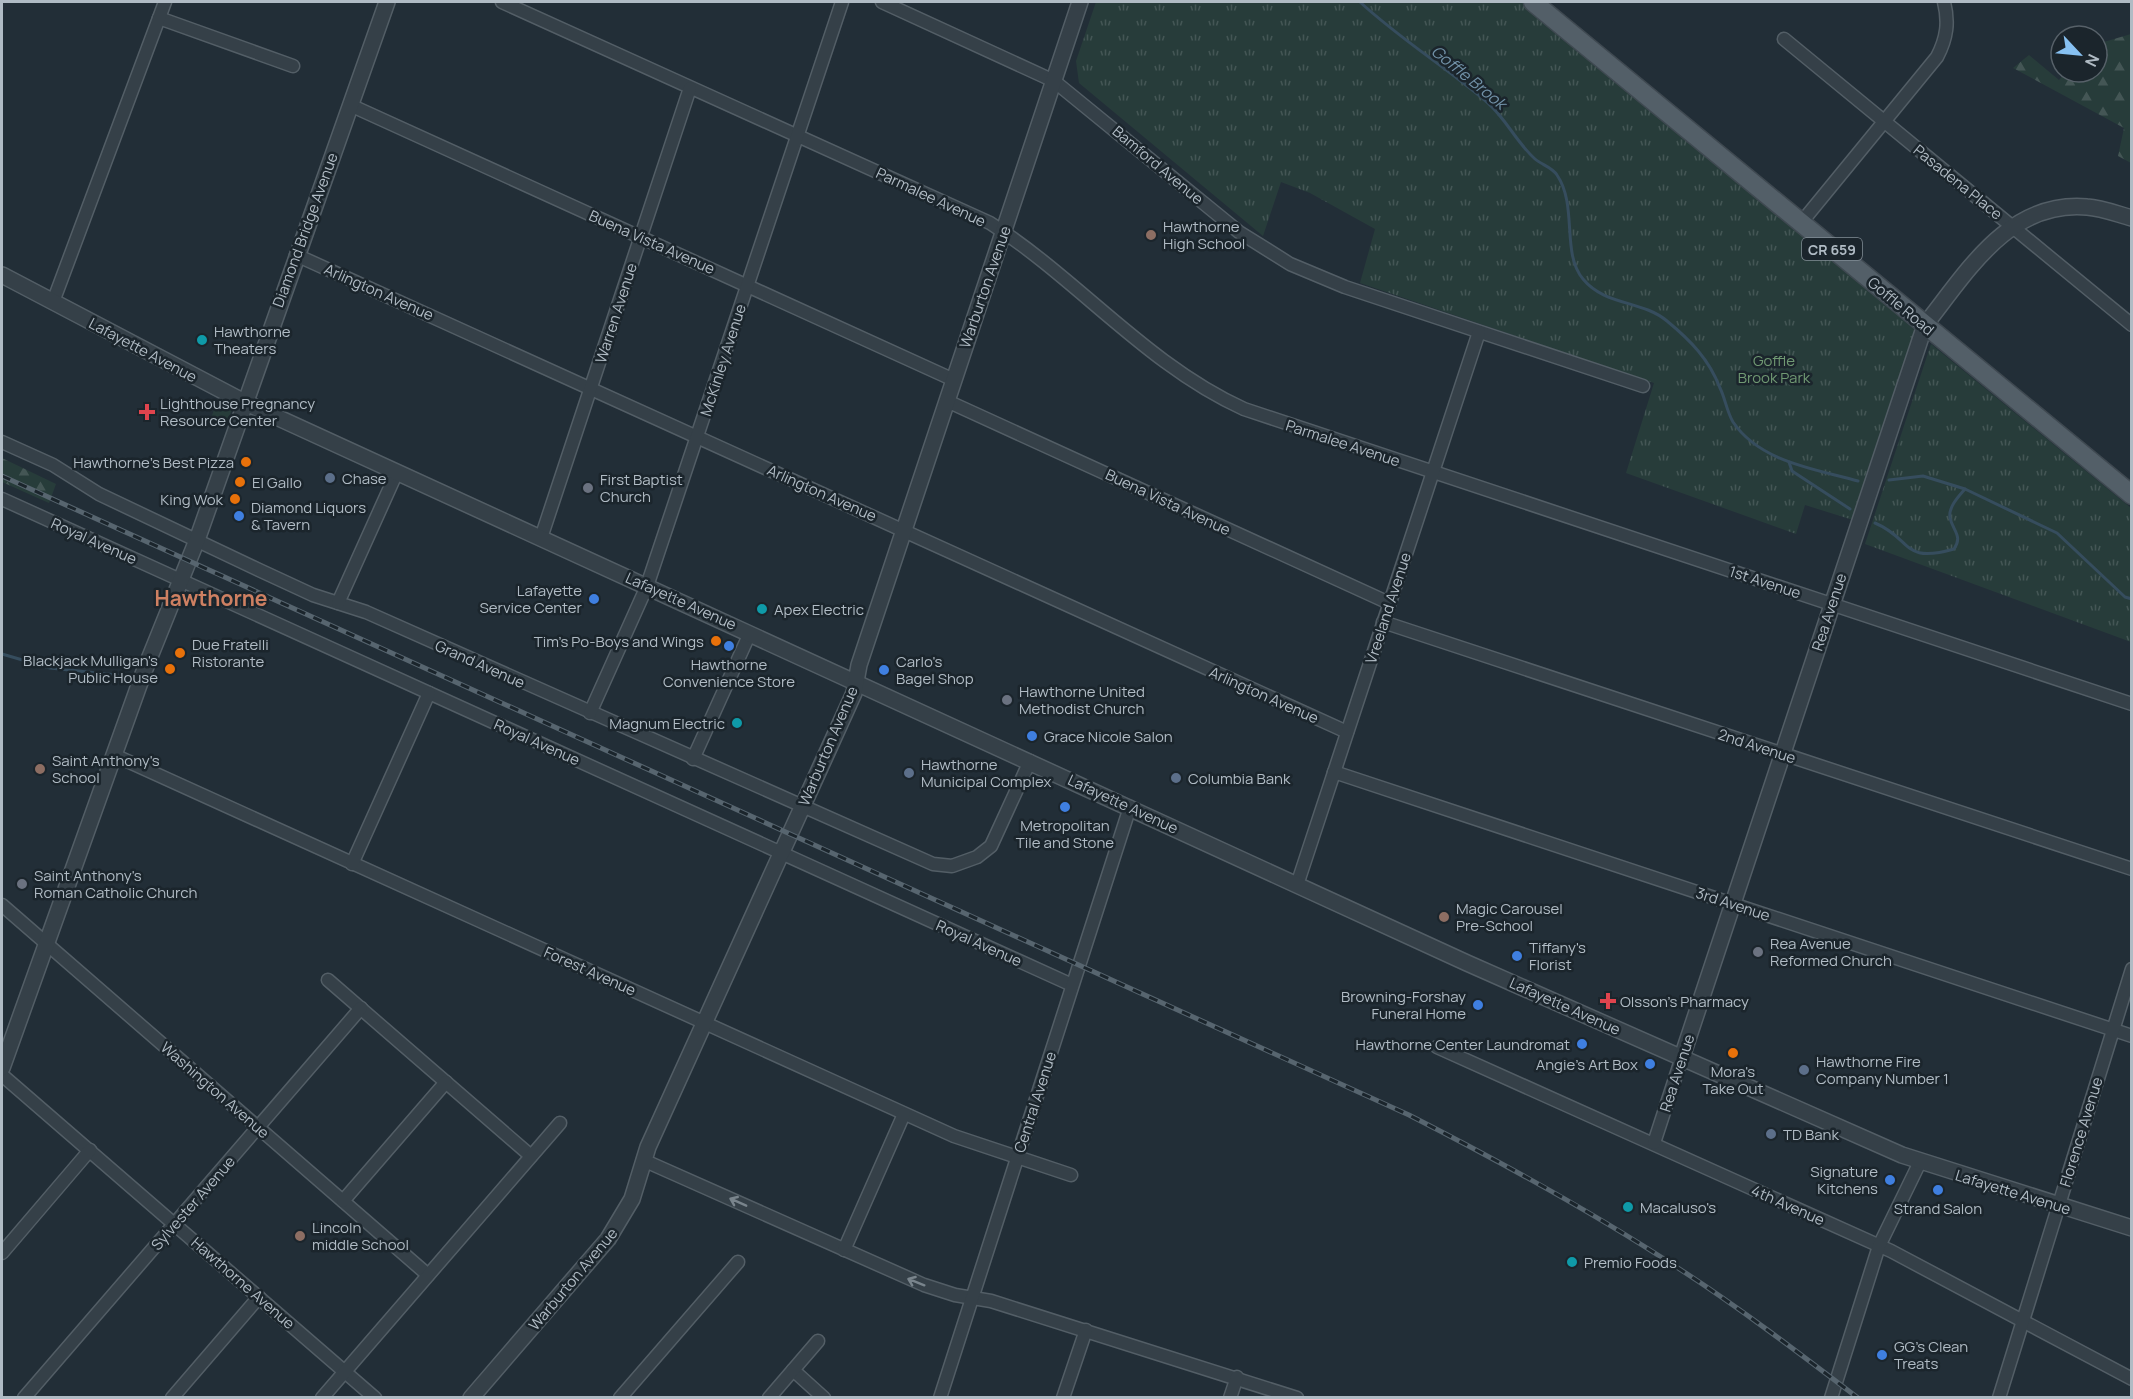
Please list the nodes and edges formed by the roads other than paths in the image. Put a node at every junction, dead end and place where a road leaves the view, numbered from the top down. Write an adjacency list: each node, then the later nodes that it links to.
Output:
1 (165, 2): 9 (street)
2 (387, 2): 14 (street, Diamond Bridge Avenue)
3 (502, 2): 13 (street, Parmalee Avenue)
4 (842, 2): 16 (street, McKinley Avenue)
5 (882, 2): 12 (street, Bamford Avenue)
6 (1080, 2): 12 (street, Warburton Avenue)
7 (1533, 2): 18 (main road, Goffle Road / CR 659)
8 (1944, 2): 15 (street)
9 (159, 18): 11 (street); 25 (street)
10 (1784, 39): 15 (street, Pasadena Place)
11 (293, 66)
12 (1054, 81): 20 (street, Warburton Avenue); 28 (street, Bamford Avenue)
13 (690, 87): 16 (street, Parmalee Avenue); 21 (street, Warren Avenue)
14 (350, 105): 21 (street, Buena Vista Avenue); 22 (street, Diamond Bridge Avenue)
15 (1884, 122): 18 (street); 19 (street, Pasadena Place)
16 (798, 136): 20 (street, Parmalee Avenue); 24 (street, McKinley Avenue)
17 (2132, 218): 19 (street, Rea Avenue)
18 (1801, 223): 26 (main road, Goffle Road / CR 659)
19 (2012, 226): 26 (street, Rea Avenue); 27 (street, Pasadena Place)
20 (1004, 231): 29 (street, Warburton Avenue); 37 (street, Parmalee Avenue)
21 (641, 237): 24 (street, Buena Vista Avenue); 31 (street, Warren Avenue)
22 (297, 255): 31 (street, Arlington Avenue); 33 (street, Diamond Bridge Avenue)
23 (2, 275): 25 (street, Lafayette Avenue)
24 (748, 286): 29 (street, Buena Vista Avenue); 34 (street, McKinley Avenue)
25 (53, 302): 33 (street, Lafayette Avenue)
26 (1924, 325): 38 (main road, Goffle Road / CR 659); 47 (street, Rea Avenue)
27 (2132, 325)
28 (1479, 332): 30 (street, Bamford Avenue); 37 (street, Vreeland Avenue)
29 (954, 380): 32 (street, Warburton Avenue)
30 (1643, 386)
31 (591, 388): 34 (street, Arlington Avenue); 41 (street, Warren Avenue)
32 (947, 400): 40 (street, Warburton Avenue); 46 (street, Buena Vista Avenue)
33 (246, 404): 36 (street, Lafayette Avenue); 42 (street, Diamond Bridge Avenue)
34 (697, 437): 40 (street, Arlington Avenue); 44 (street, McKinley Avenue)
35 (2, 442): 42 (street, Grand Avenue)
36 (396, 472): 41 (street, Lafayette Avenue); 45 (street)
37 (1432, 472): 46 (street, Vreeland Avenue); 47 (street, 1st Avenue)
38 (2132, 495)
39 (2, 499): 43 (street, Royal Avenue)
40 (903, 531): 50 (street, Warburton Avenue); 54 (street, Arlington Avenue)
41 (541, 538): 44 (street, Lafayette Avenue)
42 (197, 540): 43 (street, Diamond Bridge Avenue); 45 (street, Grand Avenue)
43 (181, 580): 51 (street, Royal Avenue); 56 (street, Diamond Bridge Avenue)
44 (647, 586): 49 (street, Lafayette Avenue); 53 (street, McKinley Avenue)
45 (338, 603): 53 (street, Grand Avenue)
46 (1389, 603): 48 (street, Vreeland Avenue)
47 (1831, 604): 52 (street, 1st Avenue); 55 (street, Rea Avenue)
48 (1383, 622): 54 (street, Vreeland Avenue); 55 (street, 2nd Avenue)
49 (750, 633): 50 (street, Lafayette Avenue); 57 (street)
50 (856, 681): 58 (street, Lafayette Avenue); 60 (street, Warburton Avenue)
51 (429, 693): 62 (street, Royal Avenue); 63 (street)
52 (2132, 704)
53 (590, 713): 57 (street, Grand Avenue)
54 (1347, 732): 59 (street, Vreeland Avenue)
55 (1782, 754): 64 (street, 2nd Avenue); 66 (street, Rea Avenue)
56 (114, 755): 63 (street, Forest Avenue); 68 (street, Diamond Bridge Avenue)
57 (693, 759): 60 (street, Grand Avenue)
58 (1030, 761): 60 (street, Grand Avenue); 61 (street, Lafayette Avenue)
59 (1334, 772): 65 (street, Vreeland Avenue); 66 (street, 3rd Avenue)
60 (803, 805): 62 (street, Warburton Avenue)
61 (1130, 807): 65 (street, Lafayette Avenue); 71 (street, Central Avenue)
62 (782, 853): 71 (street, Royal Avenue); 73 (street, Warburton Avenue)
63 (352, 864): 73 (street, Forest Avenue)
64 (2132, 869)
65 (1297, 885): 77 (street, Lafayette Avenue)
66 (1733, 904): 74 (street, 3rd Avenue); 77 (street, Rea Avenue)
67 (2, 905): 68 (street, Washington Avenue)
68 (46, 944): 78 (street, Diamond Bridge Avenue); 83 (street, Washington Avenue)
69 (2132, 969): 74 (street, Florence Avenue)
70 (328, 980): 72 (street)
71 (1072, 985): 87 (street, Central Avenue)
72 (361, 1008): 80 (street); 83 (street, Sylvester Avenue)
73 (705, 1023): 81 (street, Forest Avenue); 88 (street, Warburton Avenue)
74 (2113, 1030): 75 (street, 3rd Avenue); 92 (street, Florence Avenue)
75 (2132, 1036)
76 (1437, 1047): 84 (street, 4th Avenue)
77 (1682, 1057): 84 (street, Rea Avenue); 89 (street, Lafayette Avenue)
78 (2, 1068)
79 (2, 1075): 85 (street, Hawthorne Avenue)
80 (446, 1082): 86 (street); 91 (street)
81 (904, 1114): 87 (street, Forest Avenue); 96 (street)
82 (560, 1123): 86 (street)
83 (258, 1128): 91 (street, Washington Avenue); 93 (street, Sylvester Avenue)
84 (1654, 1143): 95 (street, 4th Avenue)
85 (90, 1150): 93 (street, Hawthorne Avenue); 97 (street)
86 (531, 1156): 99 (street)
87 (1017, 1158): 90 (street, Forest Avenue); 101 (street, Central Avenue)
88 (643, 1160): 96 (street, one-way to 88); 113 (street, Warburton Avenue)
89 (1920, 1162): 92 (street, Lafayette Avenue); 95 (street)
90 (1071, 1175)
91 (343, 1201): 99 (street, Washington Avenue)
92 (2058, 1205): 94 (street, Lafayette Avenue); 102 (street, Florence Avenue)
93 (175, 1224): 100 (street, Hawthorne Avenue); 109 (street, Sylvester Avenue)
94 (2132, 1228)
95 (1879, 1246): 102 (street, 4th Avenue); 121 (street)
96 (844, 1250): 101 (street, one-way to 96)
97 (2, 1253)
98 (738, 1262): 114 (street)
99 (428, 1275): 106 (street)
100 (259, 1297): 106 (street, Hawthorne Avenue); 110 (street)
101 (971, 1298): 103 (street); 117 (street, Central Avenue)
102 (2023, 1321): 108 (street, 4th Avenue); 122 (street, Florence Avenue)
103 (1086, 1330): 107 (street); 118 (street)
104 (818, 1341): 105 (street)
105 (793, 1370): 115 (street); 116 (street)
106 (345, 1371): 111 (street); 112 (street, Hawthorne Avenue)
107 (1237, 1377): 119 (street); 120 (street)
108 (2132, 1379)
109 (24, 1398)
110 (172, 1398)
111 (322, 1398)
112 (375, 1398)
113 (471, 1398)
114 (620, 1398)
115 (769, 1398)
116 (824, 1398)
117 (939, 1398)
118 (1063, 1398)
119 (1230, 1398)
120 (1297, 1398)
121 (1831, 1398)
122 (1999, 1398)

